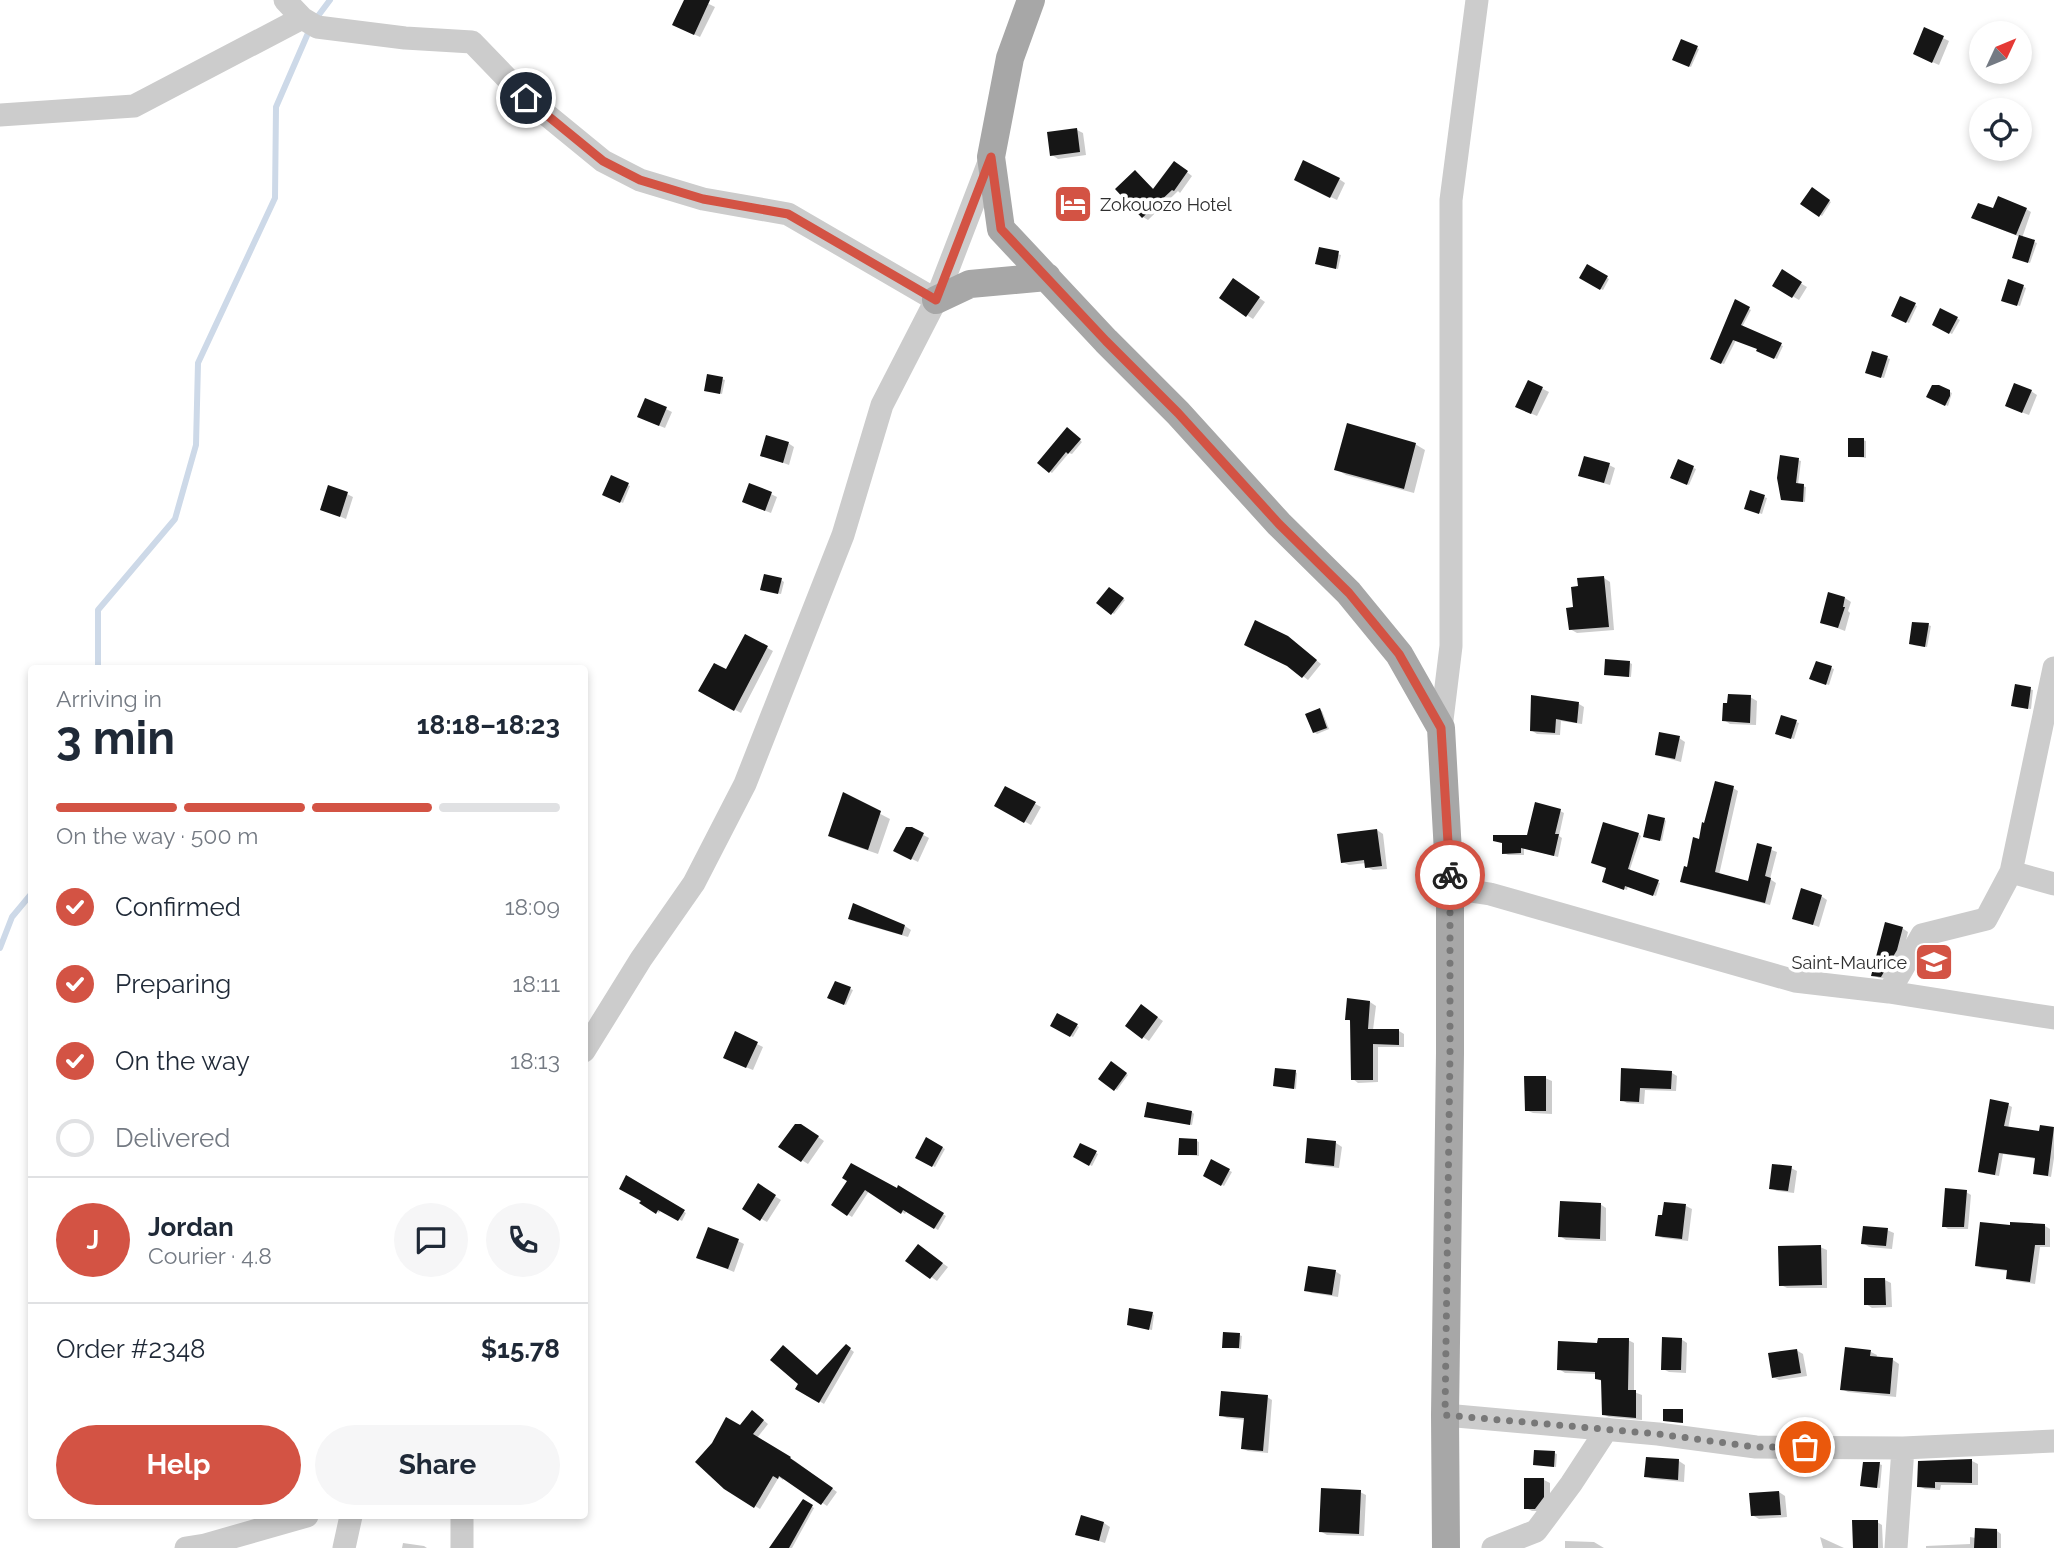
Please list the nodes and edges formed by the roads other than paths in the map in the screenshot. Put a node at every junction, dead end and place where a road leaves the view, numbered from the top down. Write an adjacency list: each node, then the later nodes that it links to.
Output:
1 (285, 0): 4 (street)
2 (1031, 0): 6 (main road)
3 (1478, 0): 10 (street)
4 (302, 18): 5 (street); 8 (street)
5 (0, 115)
6 (991, 157): 7 (main road); 8 (street)
7 (1047, 277): 8 (main road); 10 (main road)
8 (936, 300): 16 (street)
9 (2054, 668): 11 (street)
10 (1441, 728): 13 (main road)
11 (2011, 872): 12 (street); 14 (street)
12 (2054, 884)
13 (1450, 888): 14 (street); 17 (main road)
14 (1889, 992): 15 (street)
15 (2054, 1018)
16 (588, 1045)
17 (1445, 1415): 18 (street); 27 (main road)
18 (1607, 1429): 20 (street); 28 (street)
19 (2054, 1441): 20 (street)
20 (1903, 1448): 29 (street)
21 (296, 1519): 24 (street)
22 (350, 1519): 25 (street)
23 (462, 1519): 26 (street)
24 (186, 1548)
25 (344, 1548)
26 (462, 1548)
27 (1446, 1548)
28 (1493, 1548)
29 (1896, 1548)

